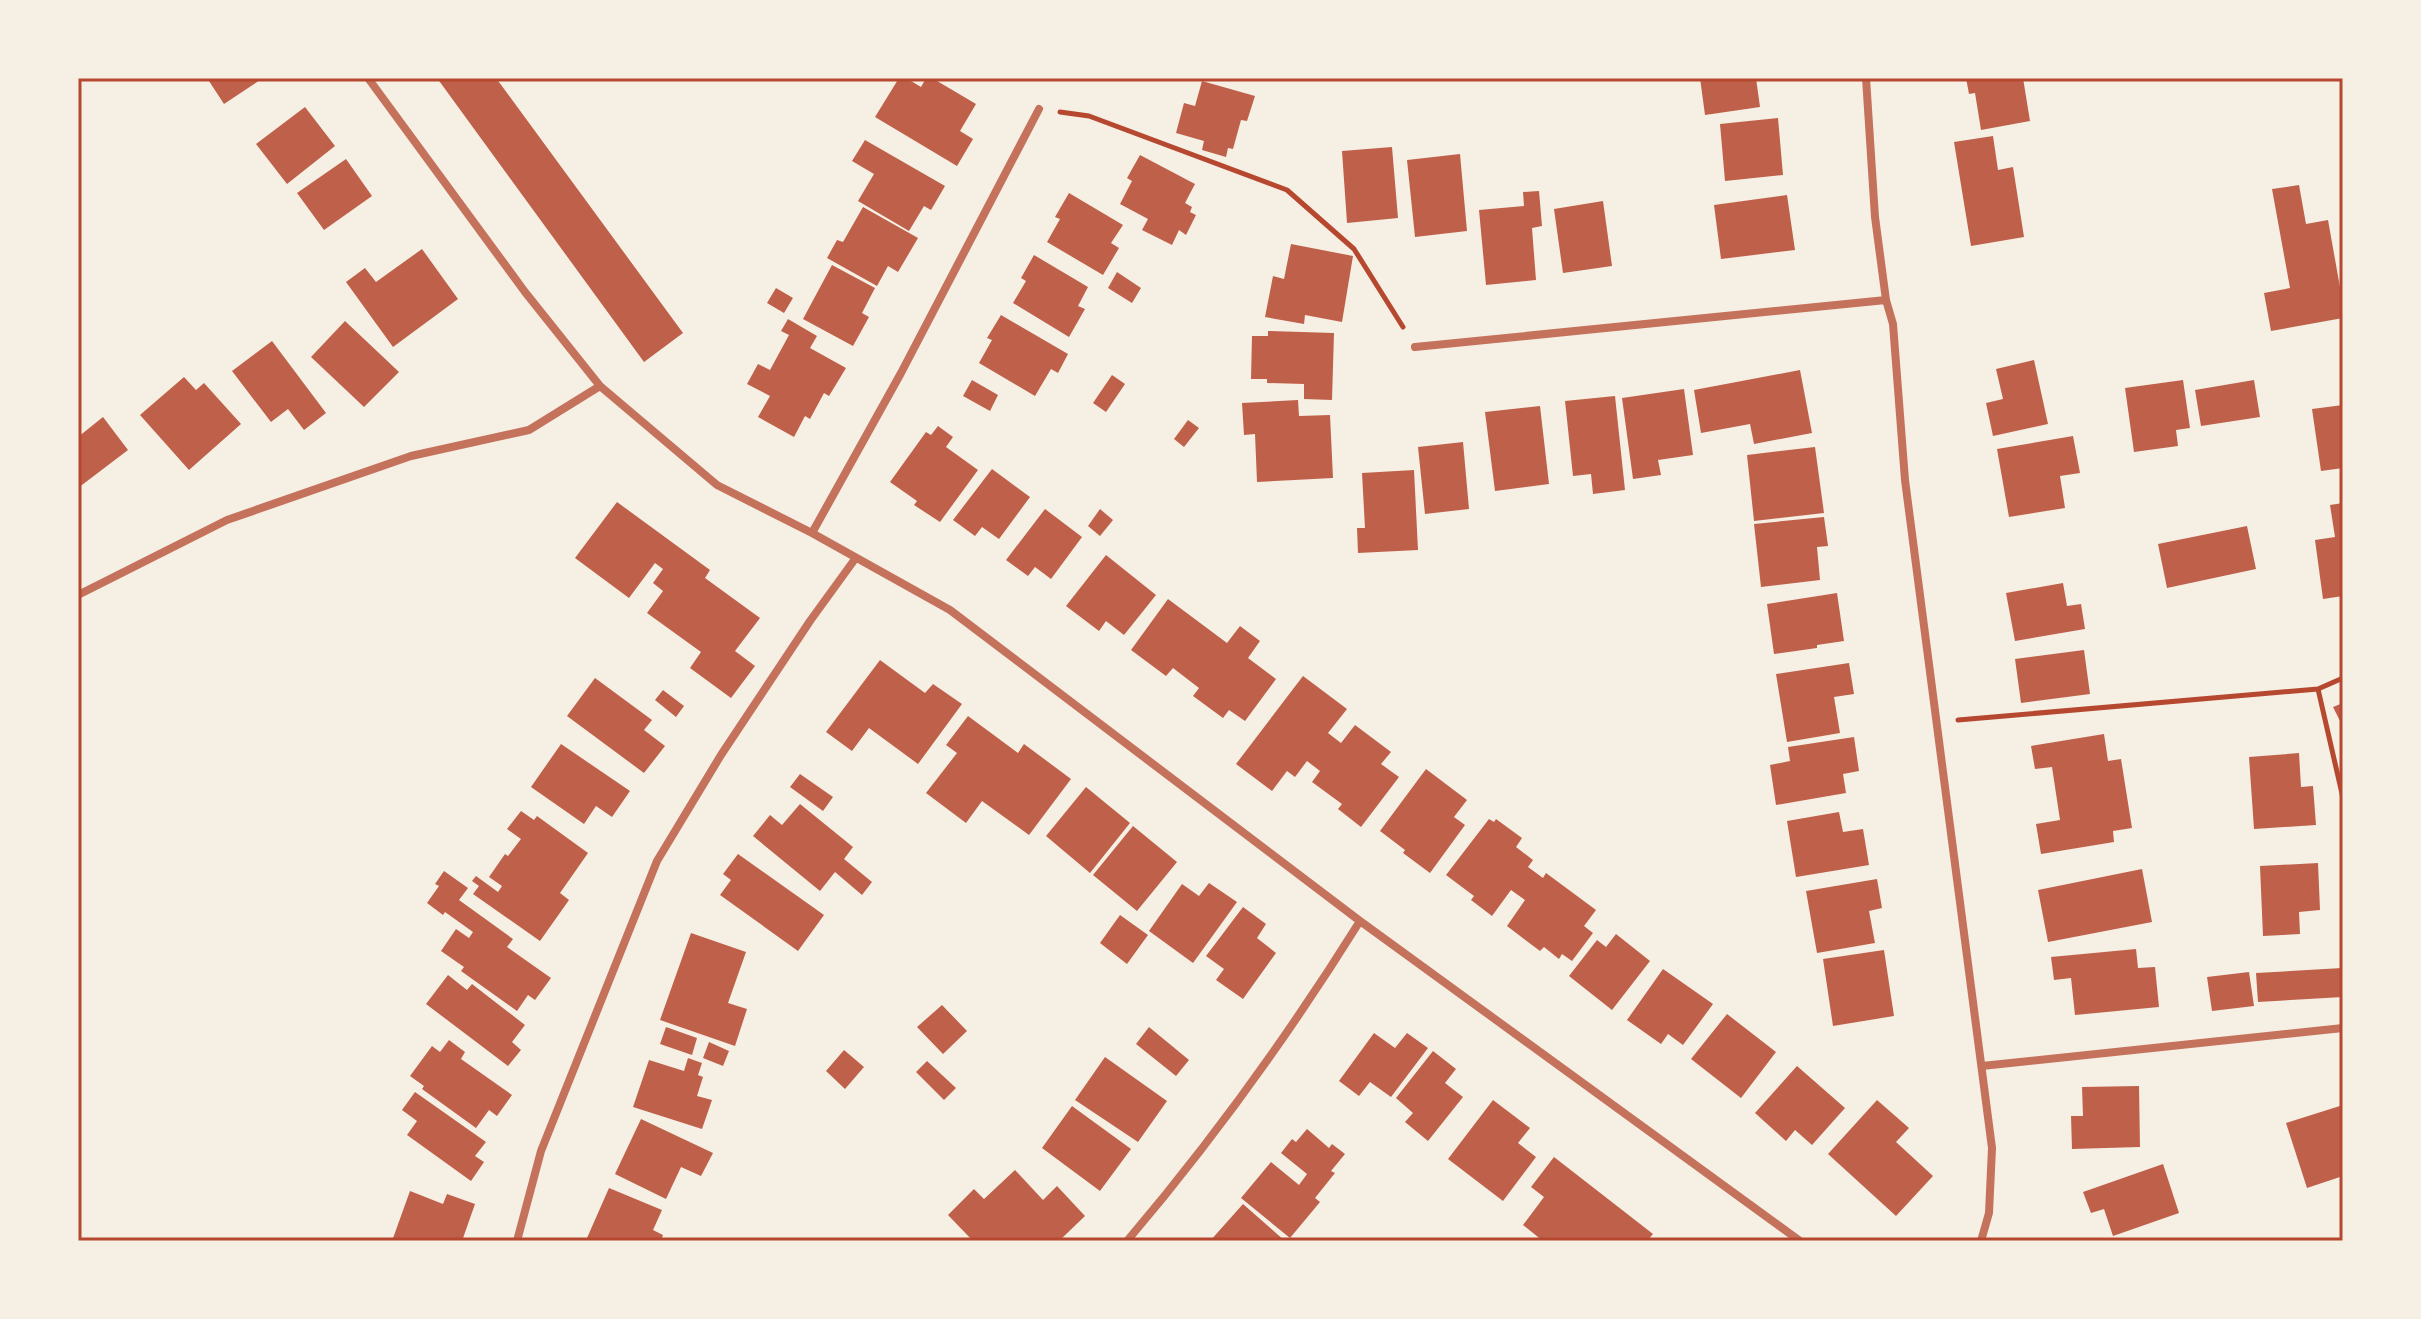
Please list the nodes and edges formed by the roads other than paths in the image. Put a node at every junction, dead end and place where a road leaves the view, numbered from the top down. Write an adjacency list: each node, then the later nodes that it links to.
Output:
1 (368, 78): 6 (street)
2 (1866, 78): 4 (street)
3 (1039, 109): 7 (street)
4 (1886, 300): 5 (street); 12 (street)
5 (1415, 347)
6 (600, 386): 7 (street); 9 (street)
7 (812, 533): 8 (street)
8 (855, 559): 10 (street); 13 (street)
9 (78, 595)
10 (1360, 921): 14 (street); 15 (street)
11 (2343, 1028): 12 (street)
12 (1982, 1066): 16 (street)
13 (517, 1241)
14 (1127, 1241)
15 (1800, 1241)
16 (1981, 1241)

